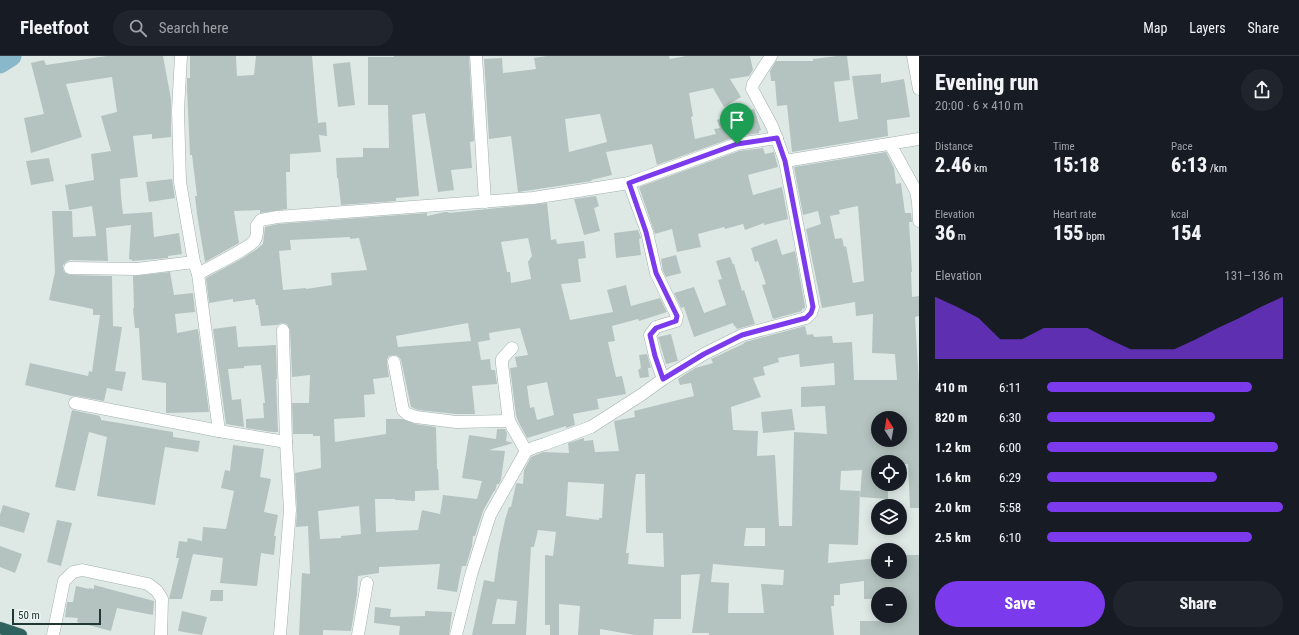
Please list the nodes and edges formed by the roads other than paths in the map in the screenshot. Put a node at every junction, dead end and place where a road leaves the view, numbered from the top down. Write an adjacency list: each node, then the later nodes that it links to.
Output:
1 (181, 56): 13 (street)
2 (478, 56): 11 (street)
3 (771, 56): 6 (street)
4 (912, 56): 5 (street)
5 (919, 89)
6 (777, 138): 9 (street); 10 (street)
7 (919, 139): 8 (street)
8 (890, 144): 9 (street); 12 (street)
9 (785, 161): 19 (street)
10 (629, 183): 11 (street); 19 (street)
11 (485, 202): 15 (street)
12 (919, 221)
13 (194, 262): 14 (street); 15 (street)
14 (70, 268)
15 (198, 274): 22 (street)
16 (283, 330): 23 (street)
17 (512, 348): 21 (street)
18 (394, 362): 21 (street)
19 (663, 379): 24 (street)
20 (75, 403): 22 (street)
21 (509, 422): 24 (street)
22 (219, 431): 23 (street)
23 (286, 442): 30 (street)
24 (526, 452): 32 (street)
25 (367, 583): 31 (street)
26 (0, 628): 27 (highway)
27 (21, 635)
28 (53, 635): 29 (street)
29 (161, 635)
30 (280, 635)
31 (358, 635)
32 (456, 635)

